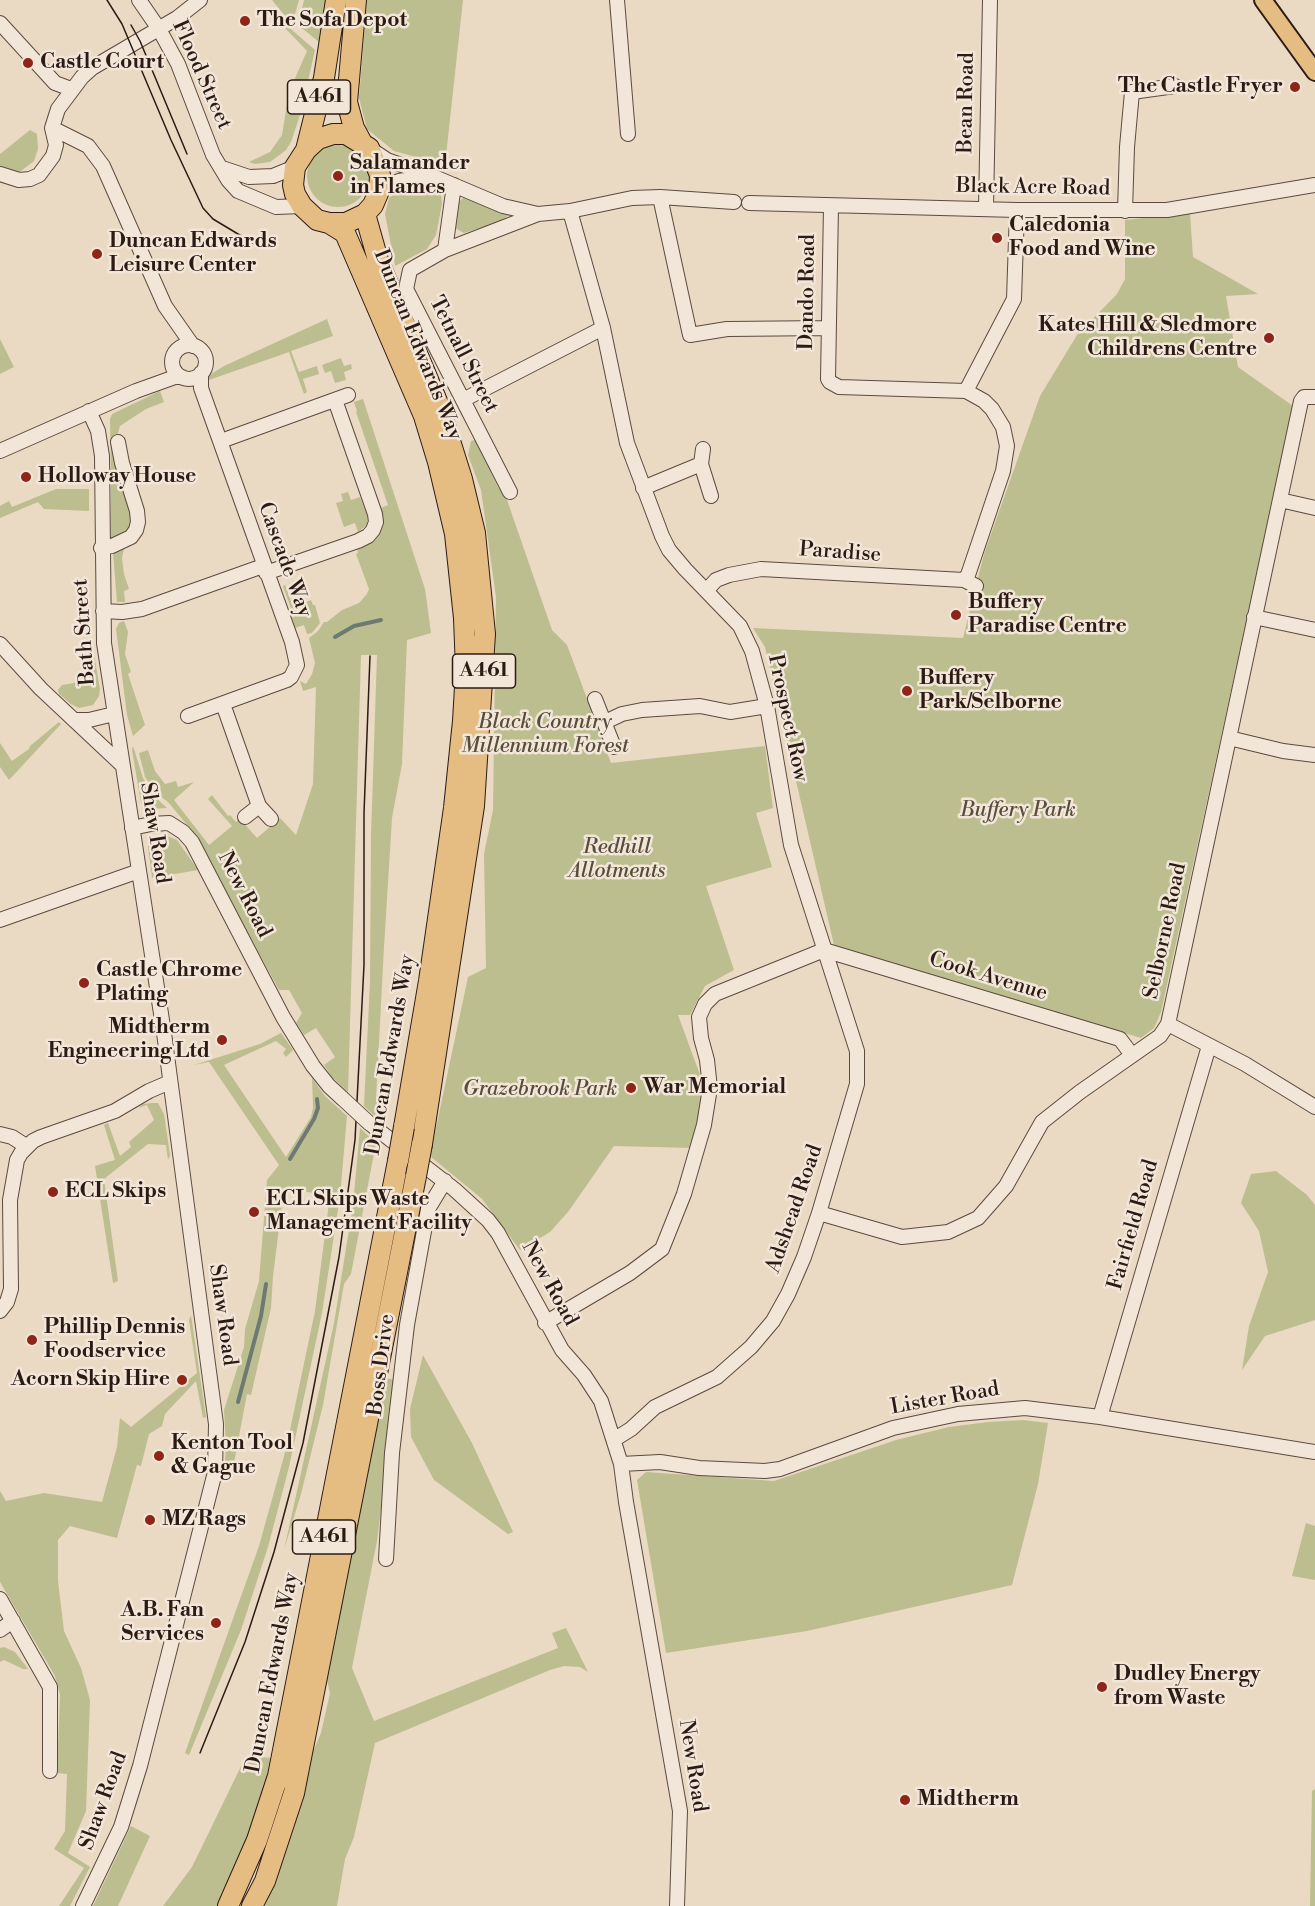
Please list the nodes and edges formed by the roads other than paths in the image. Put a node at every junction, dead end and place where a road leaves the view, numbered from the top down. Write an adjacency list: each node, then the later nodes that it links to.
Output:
1 (139, 0): 9 (street, Flood Street)
2 (200, 0): 9 (street)
3 (336, 0): 16 (highway, A461)
4 (356, 0): 15 (highway, A461)
5 (617, 0): 14 (street)
6 (990, 0): 28 (street, Bean Road)
7 (1263, 0): 10 (main road)
8 (0, 23): 12 (street)
9 (159, 29): 12 (street); 18 (street, Flood Street)
10 (1315, 72)
11 (1175, 86): 30 (street)
12 (71, 88): 13 (street)
13 (52, 128): 19 (street); 36 (street)
14 (628, 134)
15 (366, 146): 16 (highway, A461); 20 (street); 22 (highway, A461)
16 (306, 150): 17 (highway, A461)
17 (295, 167): 18 (street); 26 (highway)
18 (222, 168): 26 (street, Flood Street)
19 (0, 174)
20 (448, 183): 22 (street); 33 (street); 35 (street)
21 (1315, 185): 30 (street, Black Acre Road)
22 (379, 191): 32 (highway)
23 (660, 197): 24 (street); 31 (street); 38 (street)
24 (734, 202)
25 (749, 203): 27 (street, Black Acre Road)
26 (302, 206): 34 (highway, A461)
27 (831, 206): 28 (street, Black Acre Road); 38 (street, Dando Road)
28 (986, 208): 29 (street, Black Acre Road)
29 (1017, 210): 30 (street, Black Acre Road); 43 (street)
30 (1125, 211)
31 (570, 212): 33 (street); 37 (street, Prospect Row)
32 (365, 214): 34 (highway); 105 (highway, Duncan Edwards Way / A461, bridge)
33 (538, 214): 35 (street, Tetnall Street)
34 (329, 223): 104 (highway, Duncan Edwards Way / A461, bridge)
35 (445, 250): 45 (street, Tetnall Street)
36 (165, 306): 39 (street); 40 (street)
37 (603, 328): 45 (street); 52 (street, Prospect Row)
38 (829, 328): 43 (street, Dando Road)
39 (193, 346): 40 (street); 41 (street)
40 (173, 357): 41 (street); 42 (street)
41 (191, 376): 42 (street); 47 (street, Cascade Way)
42 (136, 391): 46 (street)
43 (966, 391): 59 (street, Paradise)
44 (1315, 397): 55 (street, Selborne Road)
45 (463, 400): 53 (street, Tetnall Street)
46 (90, 411): 50 (street); 57 (street, Bath Street)
47 (221, 441): 58 (street, Cascade Way); 58 (street)
48 (118, 442): 57 (street, Bath Street)
49 (703, 449): 51 (street)
50 (0, 452)
51 (701, 464): 52 (street); 54 (street)
52 (643, 488): 59 (street, Prospect Row)
53 (510, 492)
54 (711, 496)
55 (1280, 500): 56 (street); 61 (street, Selborne Road)
56 (1315, 508)
57 (101, 548): 60 (street, Bath Street)
58 (265, 569): 60 (street); 65 (street, Cascade Way)
59 (707, 590): 66 (street, Prospect Row)
60 (103, 611): 67 (street, Bath Street)
61 (1254, 617): 62 (street); 71 (street, Selborne Road)
62 (1315, 630)
63 (0, 644): 69 (street)
64 (595, 699): 70 (street)
65 (223, 704): 68 (street, Cascade Way); 75 (street)
66 (767, 706): 70 (street); 81 (street, Prospect Row)
67 (114, 714): 69 (street); 74 (street, Shaw Road)
68 (188, 716)
69 (74, 720): 74 (street)
70 (605, 722): 72 (street)
71 (1229, 738): 73 (street); 82 (street, Selborne Road)
72 (614, 747)
73 (1315, 755)
74 (122, 765): 78 (street, Shaw Road)
75 (258, 806): 76 (street); 77 (street)
76 (245, 817)
77 (271, 819)
78 (132, 828): 79 (street, Shaw Road); 89 (street, New Road, bridge)
79 (139, 871): 80 (street); 85 (street, Shaw Road)
80 (0, 920)
81 (824, 950): 84 (street, Cook Avenue); 91 (street, Adshead Road); 93 (street)
82 (1168, 1024): 83 (street); 84 (street, Selborne Road)
83 (1209, 1046): 86 (street); 94 (street, Fairfield Road)
84 (1132, 1055): 91 (street, Selborne Road)
85 (170, 1082): 88 (street); 103 (street, Shaw Road)
86 (1315, 1107)
87 (0, 1134): 88 (street)
88 (26, 1146): 90 (street)
89 (445, 1181): 93 (street, New Road); 98 (street, Boss Drive)
90 (5, 1211): 92 (street)
91 (819, 1213): 95 (street, Adshead Road)
92 (0, 1311)
93 (545, 1323): 95 (street, New Road)
94 (1100, 1417): 96 (street, Lister Road); 97 (street, Lister Road)
95 (615, 1439): 97 (street, New Road)
96 (1315, 1452)
97 (621, 1464): 106 (street, New Road)
98 (386, 1559)
99 (0, 1599): 100 (street)
100 (13, 1621): 101 (street); 102 (street)
101 (0, 1630)
102 (50, 1771)
103 (83, 1906)
104 (228, 1906)
105 (252, 1906)
106 (677, 1906)

